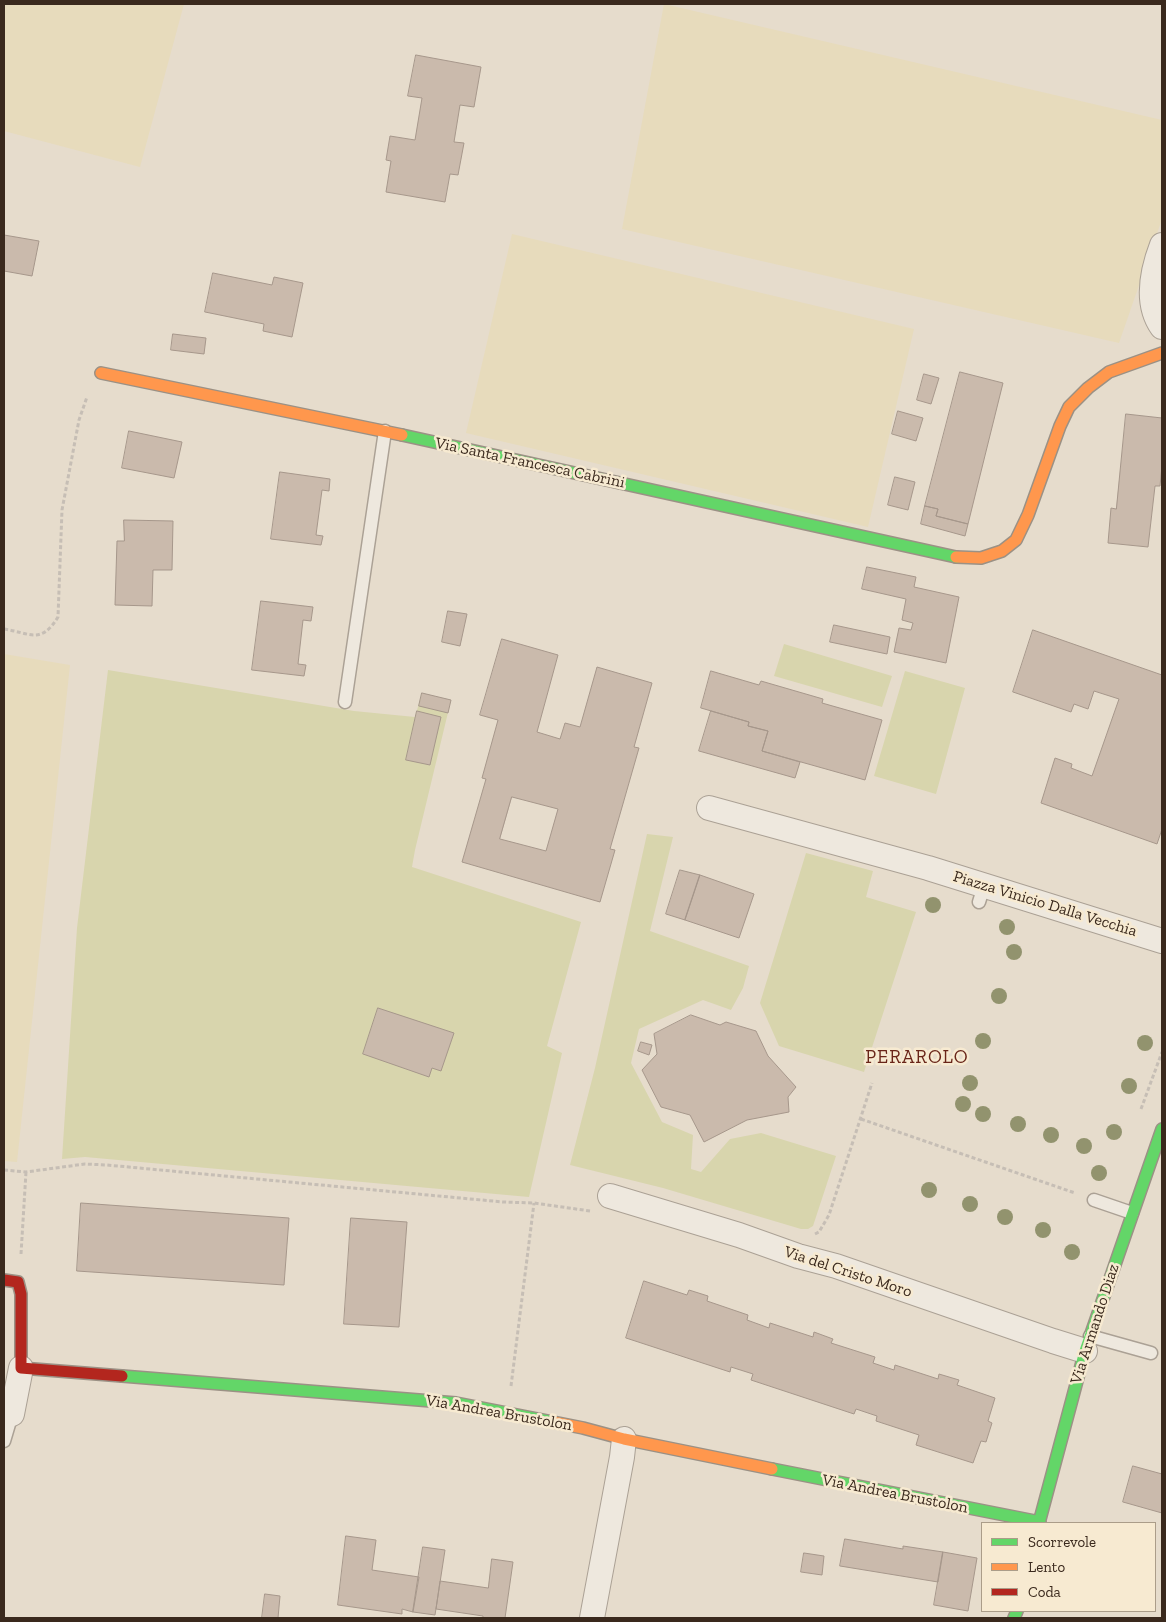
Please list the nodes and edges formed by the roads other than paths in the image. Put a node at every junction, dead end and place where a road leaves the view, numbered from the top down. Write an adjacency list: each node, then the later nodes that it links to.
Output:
1 (1162, 246): 2 (street)
2 (1162, 327)
3 (1162, 353): 5 (street, Via Santa Francesca Cabrini)
4 (101, 373): 5 (street, Via Santa Francesca Cabrini)
5 (385, 431): 6 (lane)
6 (346, 702)
7 (709, 808): 8 (street, Piazza Vinicio Dalla Vecchia)
8 (1162, 940)
9 (1162, 1128): 12 (street, Via Armando Diaz)
10 (1094, 1200): 12 (lane)
11 (602, 1204): 14 (street, Via del Cristo Moro)
12 (1132, 1213): 14 (street, Via Armando Diaz)
13 (4, 1280): 16 (street)
14 (1088, 1343): 15 (lane); 21 (street, Via Armando Diaz)
15 (1151, 1353)
16 (21, 1368): 17 (street); 18 (street, Via Andrea Brustolon)
17 (12, 1414): 19 (lane)
18 (624, 1439): 20 (street, Via Andrea Brustolon); 22 (street)
19 (4, 1441)
20 (1034, 1522)
21 (1039, 1522)
22 (592, 1618)

